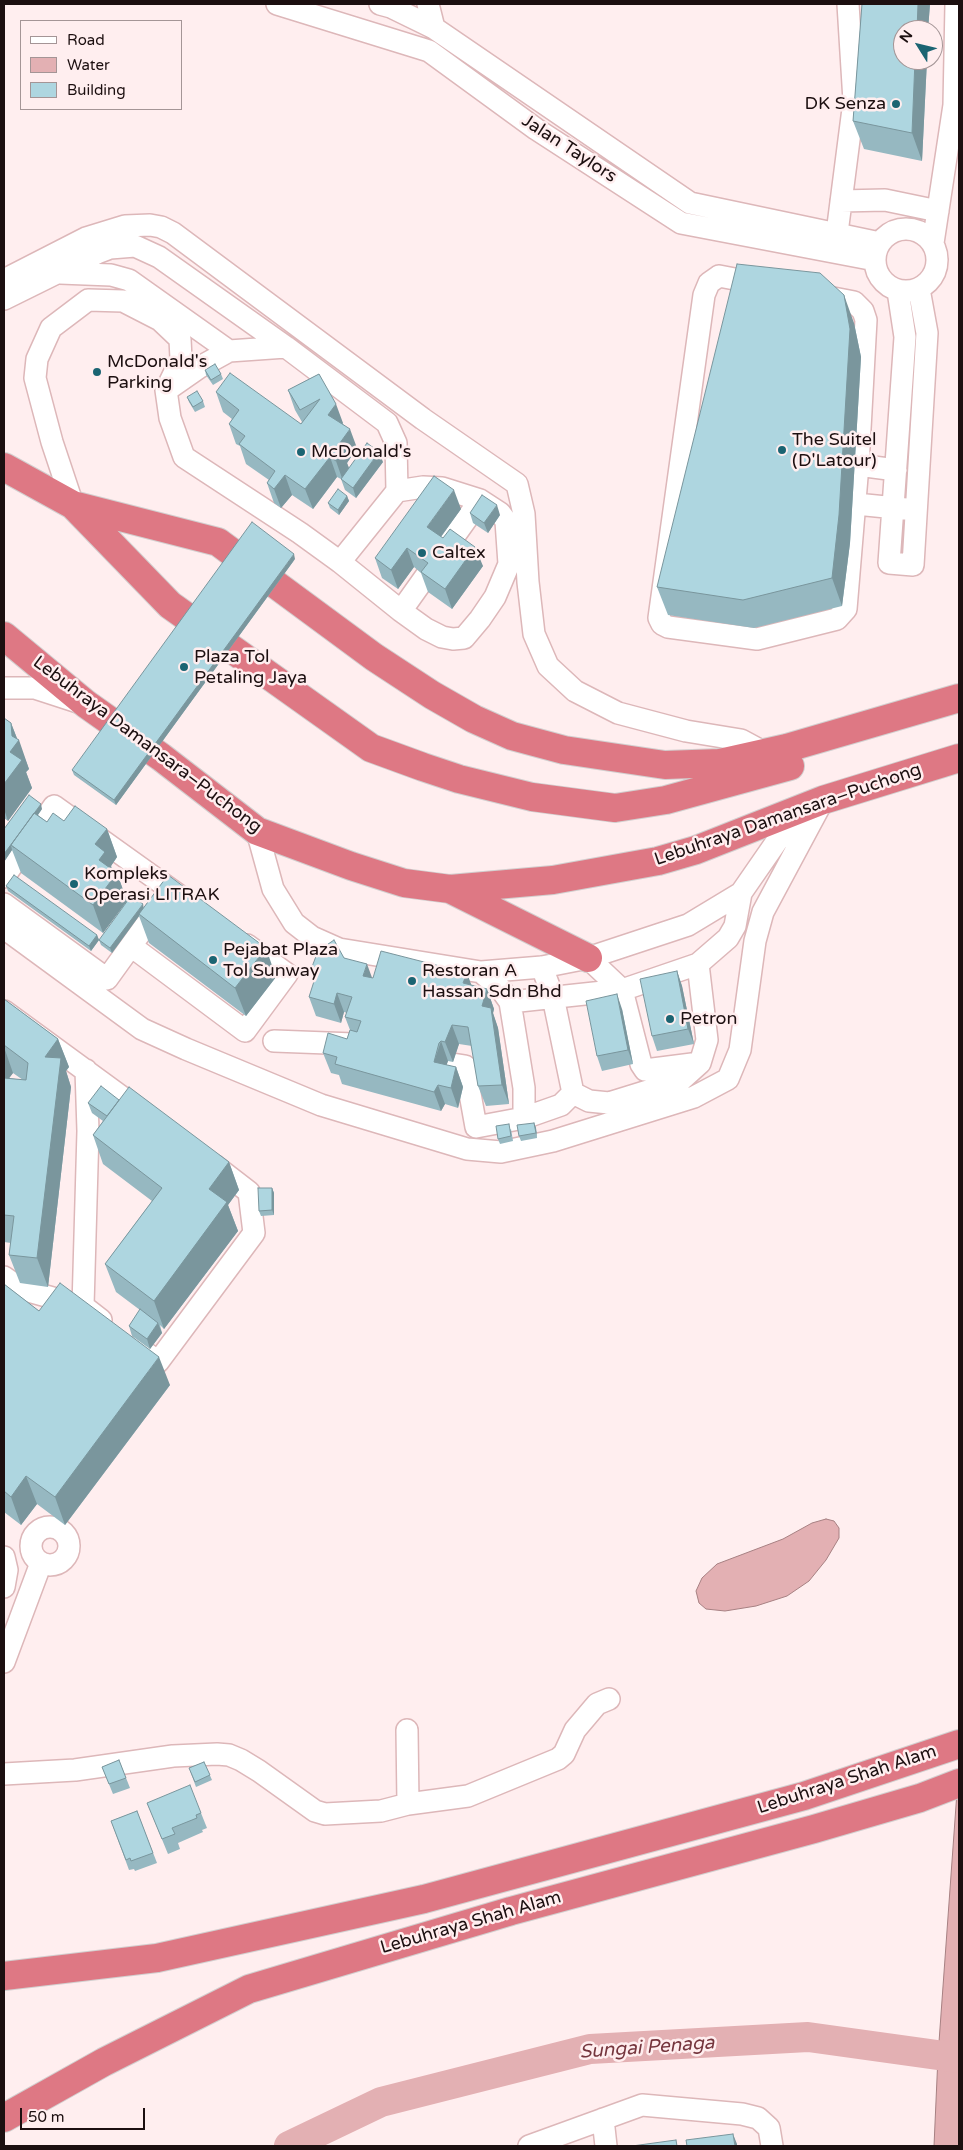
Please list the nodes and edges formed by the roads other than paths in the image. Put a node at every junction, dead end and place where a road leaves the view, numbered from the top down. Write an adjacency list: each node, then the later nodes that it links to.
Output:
1 (277, 4): 11 (street, Jalan Taylors)
2 (380, 4): 6 (street, Jalan Taylors)
3 (428, 4): 6 (street)
4 (848, 4): 7 (street)
5 (956, 4): 8 (street)
6 (434, 28): 9 (street, Jalan Taylors)
7 (841, 201): 8 (street); 9 (street)
8 (938, 211): 10 (street)
9 (837, 233): 11 (street, Jalan Taylors)
10 (933, 243): 11 (street); 14 (street)
11 (877, 251): 14 (street)
12 (58, 273): 15 (street); 16 (street); 17 (street)
13 (4, 280): 30 (street)
14 (909, 290): 21 (street); 27 (street)
15 (4, 299)
16 (286, 347): 17 (street); 22 (street)
17 (229, 352): 18 (street)
18 (166, 390): 25 (street); 28 (street)
19 (858, 465): 21 (street); 24 (street); 24 (street)
20 (4, 467): 25 (highway)
21 (896, 470): 26 (street)
22 (397, 491): 23 (street); 28 (street)
23 (480, 500): 29 (street); 31 (street)
24 (856, 504): 26 (street)
25 (73, 506): 37 (highway); 38 (highway)
26 (893, 508): 27 (street); 27 (street)
27 (916, 510)
28 (340, 562): 31 (street)
29 (509, 564): 30 (street); 31 (street)
30 (528, 582): 38 (street)
31 (401, 611)
32 (4, 636): 35 (highway, Lebuhraya Damansara–Puchong)
33 (4, 688): 35 (street)
34 (959, 698): 37 (highway)
35 (86, 704): 41 (highway, Lebuhraya Damansara–Puchong)
36 (959, 718): 37 (highway)
37 (849, 740): 38 (highway)
38 (767, 754)
39 (959, 758): 40 (highway, Lebuhraya Damansara–Puchong)
40 (815, 803): 43 (highway, Lebuhraya Damansara–Puchong); 45 (street); 48 (street)
41 (257, 831): 43 (highway, Lebuhraya Damansara–Puchong); 54 (street)
42 (4, 877): 44 (street)
43 (450, 889): 51 (highway)
44 (172, 890): 47 (street); 50 (street)
45 (741, 893): 51 (street); 52 (street)
46 (4, 904): 50 (street)
47 (202, 912)
48 (4, 928)
49 (233, 935): 50 (street)
50 (131, 946)
51 (588, 958): 53 (street); 55 (street)
52 (698, 964): 55 (street); 62 (street)
53 (542, 967): 54 (street); 56 (street)
54 (481, 972): 57 (street)
55 (622, 990): 56 (street); 62 (street)
56 (553, 997): 57 (street); 64 (street)
57 (510, 1002): 65 (street)
58 (4, 1011): 63 (street)
59 (274, 1041): 60 (street)
60 (367, 1046)
61 (446, 1063): 65 (street)
62 (700, 1063): 64 (street)
63 (86, 1070): 66 (street); 69 (street)
64 (573, 1094): 65 (street)
65 (524, 1118)
66 (164, 1128)
67 (195, 1151): 69 (street)
68 (4, 1277): 69 (street)
69 (83, 1306)
70 (4, 1557): 72 (street)
71 (41, 1563): 73 (street)
72 (4, 1588)
73 (4, 1662)
74 (609, 1698): 79 (street)
75 (406, 1730): 79 (street)
76 (959, 1744): 80 (highway, Lebuhraya Shah Alam)
77 (4, 1774): 79 (street)
78 (959, 1783): 81 (highway, Lebuhraya Shah Alam)
79 (408, 1804)
80 (4, 1976)
81 (4, 2118)
82 (603, 2119): 83 (street); 84 (street); 85 (street)
83 (529, 2146)
84 (606, 2146)
85 (772, 2146)

